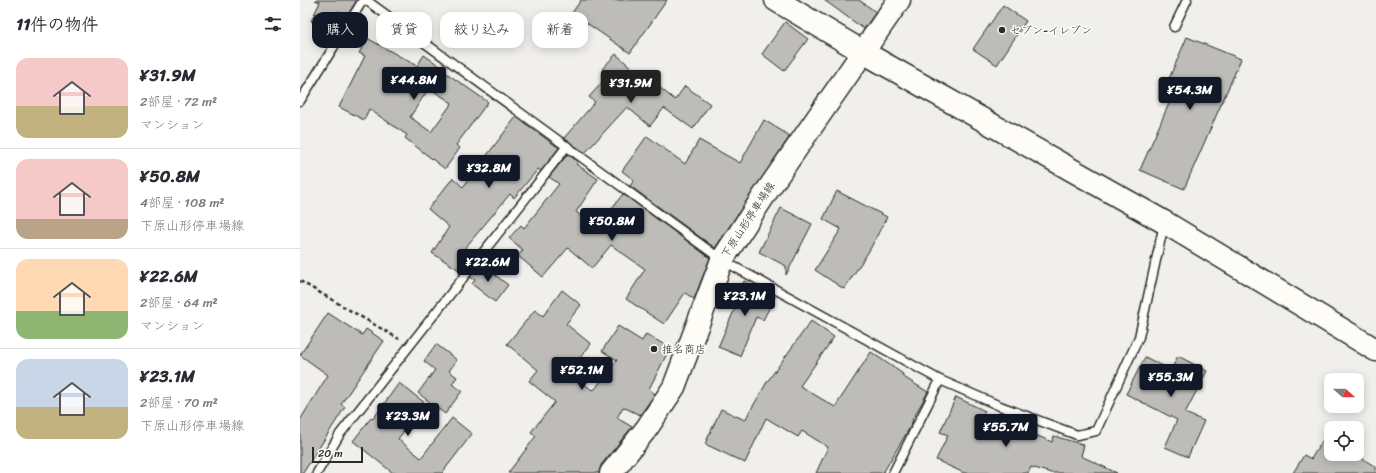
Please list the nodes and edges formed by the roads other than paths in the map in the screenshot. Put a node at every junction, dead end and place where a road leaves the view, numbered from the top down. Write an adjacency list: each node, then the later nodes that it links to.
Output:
1 (363, 0): 8 (lane)
2 (366, 0): 9 (lane)
3 (776, 0): 7 (street)
4 (899, 0): 7 (street, 下原山形停車場線)
5 (1187, 0): 6 (lane)
6 (1174, 28)
7 (863, 52): 10 (street); 11 (street, 下原山形停車場線)
8 (300, 101)
9 (566, 146): 11 (lane); 14 (lane)
10 (1164, 222): 12 (street); 13 (lane)
11 (722, 260): 13 (lane); 15 (street, 下原山形停車場線)
12 (1376, 350)
13 (940, 380): 16 (lane)
14 (318, 473)
15 (611, 473)
16 (893, 473)

